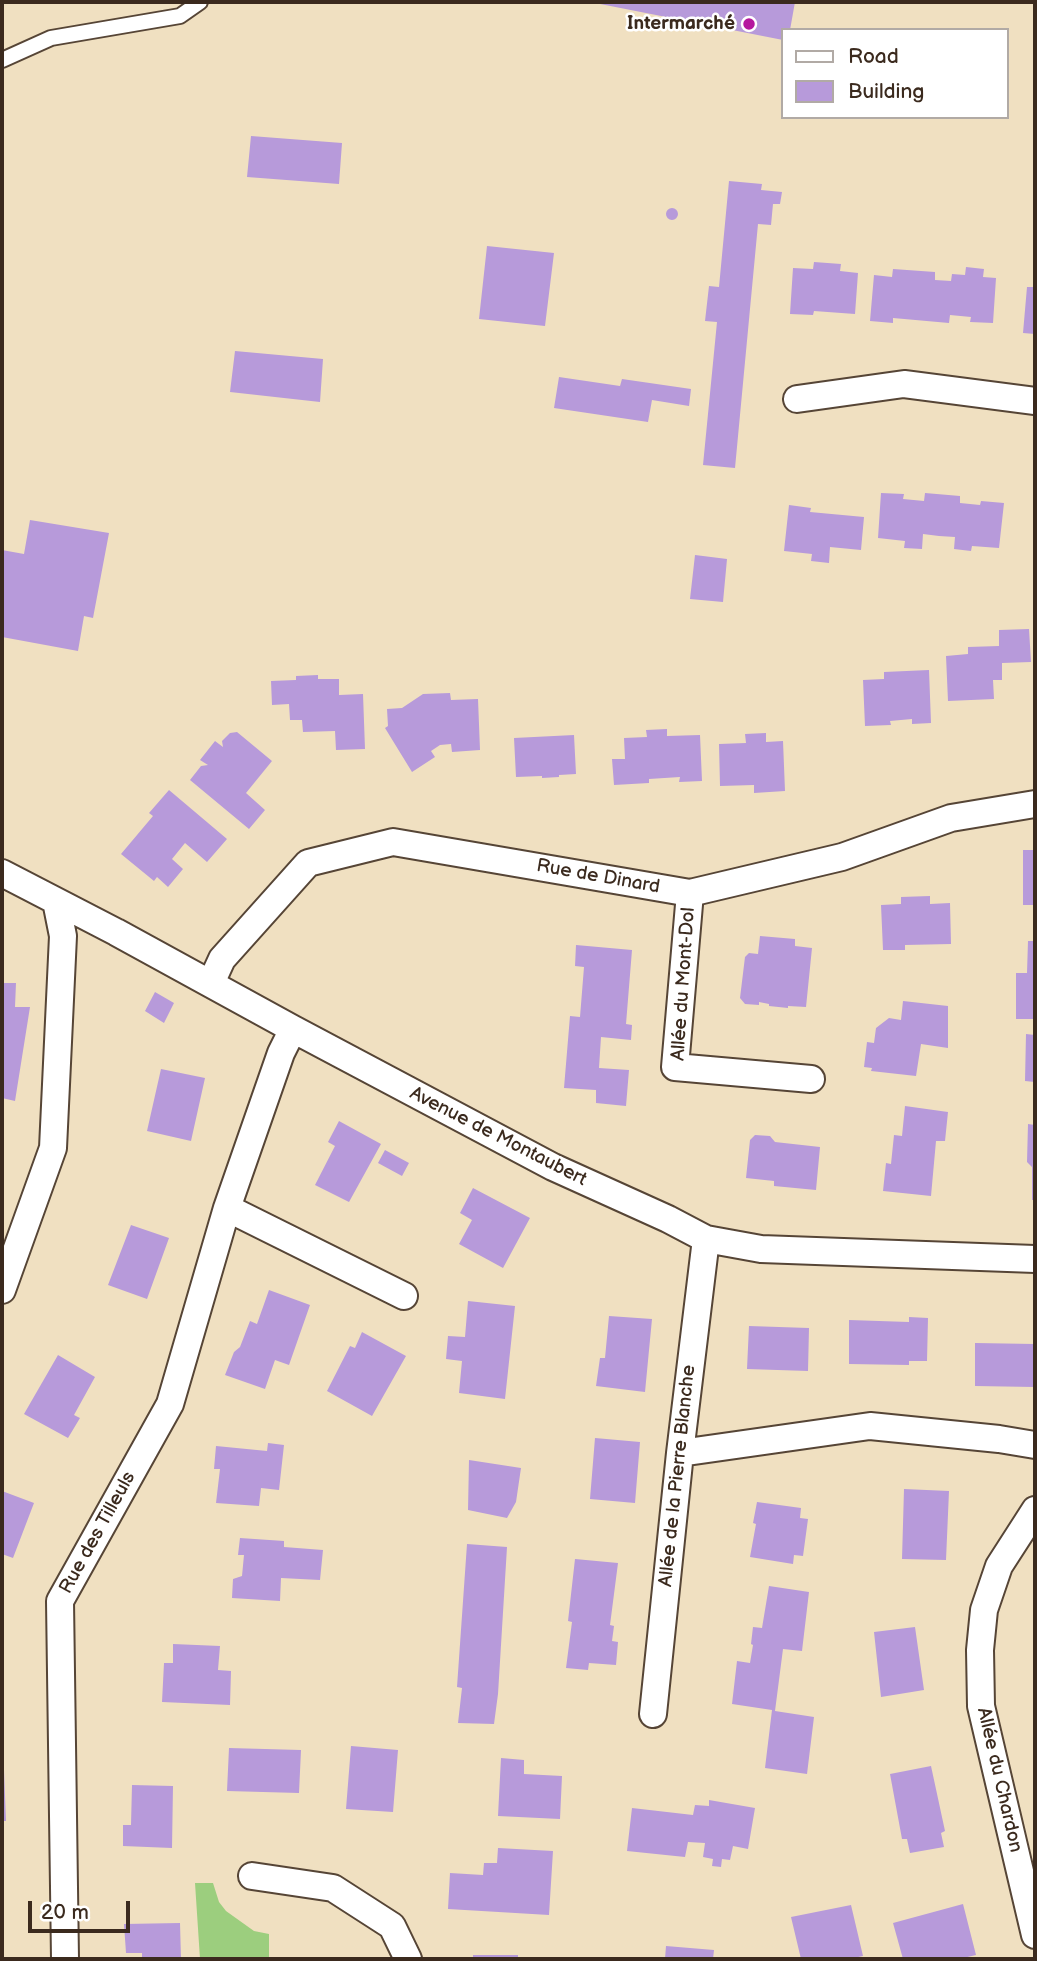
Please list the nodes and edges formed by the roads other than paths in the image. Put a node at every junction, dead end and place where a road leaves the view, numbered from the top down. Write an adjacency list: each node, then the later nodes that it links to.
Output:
1 (200, 2): 2 (lane)
2 (2, 60)
3 (797, 399): 4 (street)
4 (1035, 401)
5 (1035, 804): 7 (street, Rue de Dinard)
6 (2, 873): 8 (street, Avenue de Montaubert)
7 (690, 893): 9 (street, Rue de Dinard); 11 (street, Allée du Mont-Dol)
8 (56, 901): 9 (street, Avenue de Montaubert); 15 (street)
9 (211, 983): 10 (street, Avenue de Montaubert)
10 (293, 1029): 12 (street, Rue des Tilleuls); 13 (street, Avenue de Montaubert)
11 (811, 1079)
12 (228, 1208): 16 (street); 23 (street, Rue des Tilleuls)
13 (706, 1239): 14 (street, Avenue de Montaubert); 18 (street, Allée de la Pierre Blanche)
14 (1035, 1259)
15 (2, 1290)
16 (404, 1296)
17 (1035, 1445): 18 (street)
18 (680, 1453): 20 (street, Allée de la Pierre Blanche)
19 (1035, 1510): 22 (street, Allée du Chardon)
20 (653, 1714)
21 (252, 1876): 24 (street)
22 (1035, 1935)
23 (65, 1959)
24 (408, 1959)

